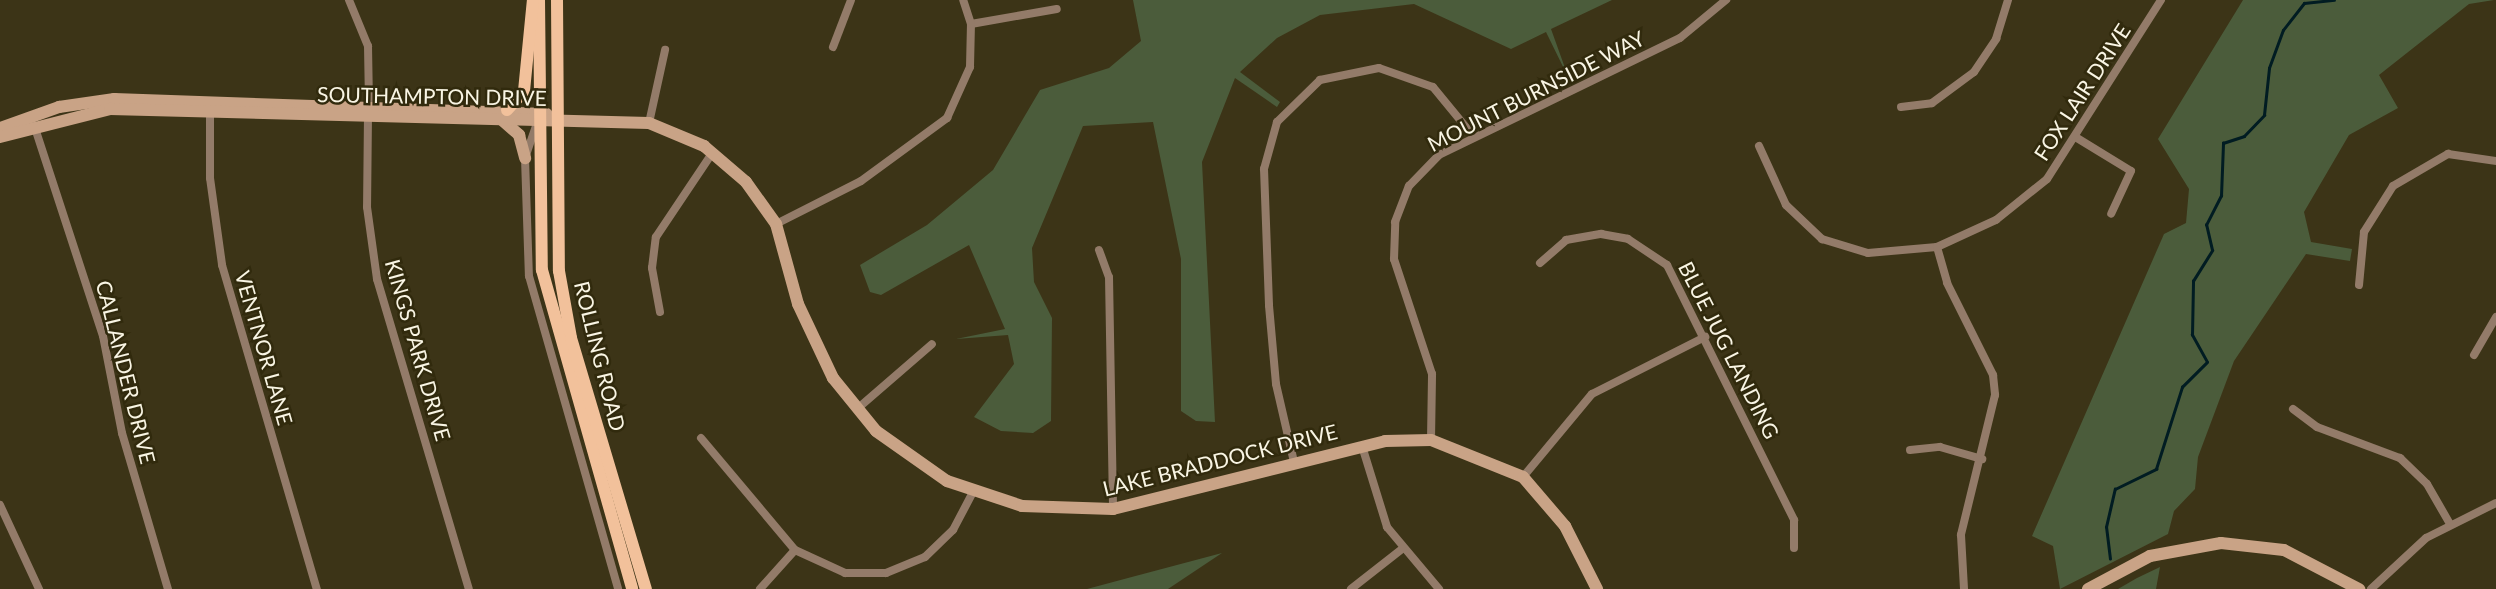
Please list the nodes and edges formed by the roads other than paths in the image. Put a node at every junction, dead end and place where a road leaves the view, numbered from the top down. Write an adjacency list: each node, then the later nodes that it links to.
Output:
1 (533, 0): 17 (main road)
2 (539, 0): 18 (main road, ROLLING ROAD)
3 (557, 0): 19 (main road, ROLLING ROAD)
4 (851, 0): 12 (street)
5 (963, 0): 11 (street)
6 (1726, 0): 24 (street, MOUNT BURNSIDE WAY)
7 (2008, 0): 14 (street)
8 (2161, 0): 25 (street, FOX LAIR DRIVE)
9 (354, 2): 15 (street, KINGS PARK DRIVE)
10 (1057, 9): 11 (street)
11 (971, 24): 31 (street)
12 (834, 47)
13 (665, 50): 20 (street)
14 (1901, 107)
15 (368, 110): 16 (street, SOUTHAMPTON DRIVE); 17 (street, SOUTHAMPTON DRIVE); 22 (street, SOUTHAMPTON DRIVE); 61 (street, KINGS PARK DRIVE)
16 (210, 111): 21 (street, SOUTHAMPTON DRIVE); 60 (street, VENTNOR LANE)
17 (504, 115): 18 (street, SOUTHAMPTON DRIVE); 28 (street)
18 (538, 115): 19 (street, SOUTHAMPTON DRIVE); 28 (street, ROLLING ROAD); 63 (main road, ROLLING ROAD)
19 (557, 117): 20 (street, LAKE BRADDOCK DRIVE); 64 (main road, ROLLING ROAD)
20 (649, 122): 27 (street, LAKE BRADDOCK DRIVE)
21 (34, 125): 23 (street, SOUTHAMPTON DRIVE); 59 (street, CALLANDER DRIVE)
22 (0, 128)
23 (0, 137)
24 (1474, 137): 44 (street, MOUNT BURNSIDE WAY); 48 (street)
25 (2077, 138): 30 (street); 32 (street, FOX LAIR DRIVE)
26 (1759, 146): 32 (street, FOX LAIR DRIVE)
27 (713, 152): 31 (street, LAKE BRADDOCK DRIVE); 36 (street)
28 (525, 158): 62 (street, ROLLING ROAD)
29 (2496, 161): 35 (street)
30 (2111, 215)
31 (776, 224): 41 (street, LAKE BRADDOCK DRIVE)
32 (1937, 247): 47 (street)
33 (1098, 250): 53 (street)
34 (1540, 263): 38 (street, BLUE JUG LANDING)
35 (2359, 285)
36 (660, 312)
37 (2496, 317): 40 (street)
38 (1705, 337): 49 (street); 55 (street, BLUE JUG LANDING)
39 (932, 344): 41 (street)
40 (2474, 355)
41 (857, 409): 50 (street, LAKE BRADDOCK DRIVE)
42 (2293, 409): 54 (street)
43 (701, 438): 56 (street)
44 (1431, 440): 45 (street, LAKE BRADDOCK DRIVE); 49 (street, LAKE BRADDOCK DRIVE)
45 (1362, 446): 48 (street, LAKE BRADDOCK DRIVE); 57 (street)
46 (1910, 450): 47 (street)
47 (1982, 459): 69 (street)
48 (1294, 462): 53 (street, LAKE BRADDOCK DRIVE)
49 (1523, 477): 68 (street, LAKE BRADDOCK DRIVE)
50 (973, 492): 53 (street, LAKE BRADDOCK DRIVE); 56 (street)
51 (2496, 503): 54 (street)
52 (0, 505): 58 (street)
53 (1113, 509)
54 (2450, 524): 72 (street)
55 (1794, 548)
56 (795, 550): 65 (street)
57 (1402, 550): 66 (street); 67 (street)
58 (39, 589)
59 (168, 589)
60 (317, 589)
61 (469, 589)
62 (618, 589)
63 (632, 589)
64 (646, 589)
65 (760, 589)
66 (1351, 589)
67 (1439, 589)
68 (1597, 589)
69 (1964, 589)
70 (2088, 589): 71 (street)
71 (2359, 589)
72 (2371, 589)

